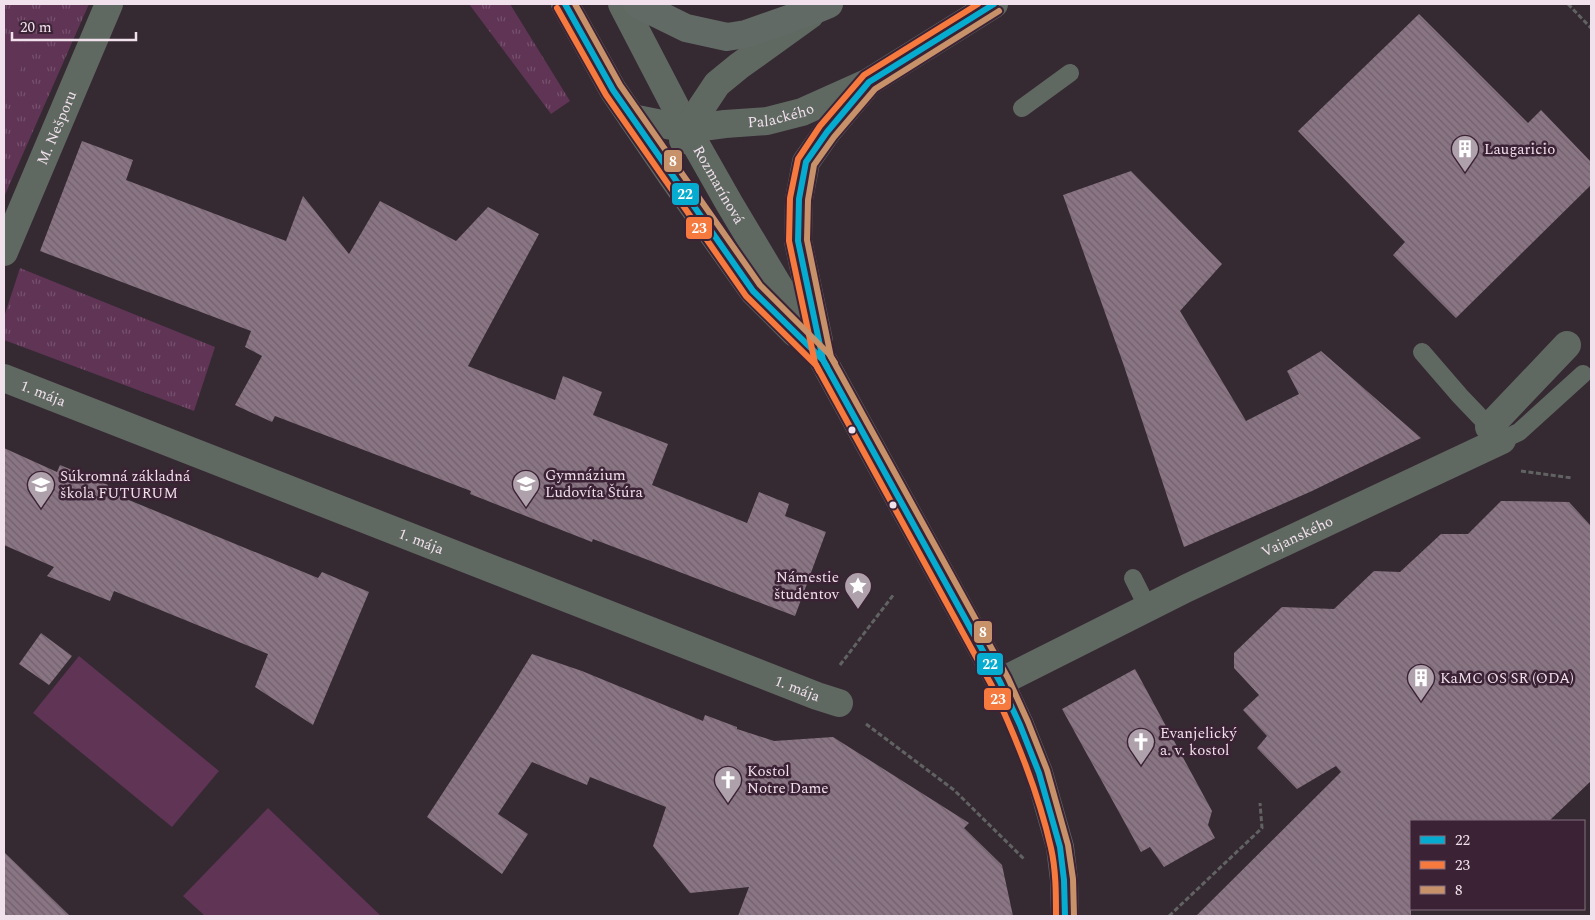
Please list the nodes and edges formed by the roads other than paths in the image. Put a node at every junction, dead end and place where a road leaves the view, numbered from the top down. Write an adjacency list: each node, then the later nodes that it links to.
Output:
1 (109, 4): 13 (street, M. Nešporu)
2 (565, 4): 10 (street, Rozmarínová)
3 (622, 4): 11 (street, Rozmarínová)
4 (637, 4): 6 (main road)
5 (994, 4): 8 (street, Palackého)
6 (823, 6): 11 (street)
7 (1070, 73): 9 (lane)
8 (869, 82): 11 (street, Palackého); 16 (street, Palackého)
9 (1022, 108)
10 (632, 118): 11 (street, Palackého); 12 (street, Rozmarínová)
11 (687, 129): 12 (street); 16 (street, Rozmarínová)
12 (671, 176): 16 (street, Rozmarínová)
13 (4, 252)
14 (1567, 345): 19 (street)
15 (1422, 352): 19 (lane)
16 (823, 360): 22 (street, Rozmarínová)
17 (1583, 374): 19 (lane, Vajanského)
18 (4, 378): 23 (street, 1. mája)
19 (1495, 433): 21 (street, Vajanského)
20 (1133, 578): 21 (lane)
21 (1148, 608): 22 (street, Vajanského)
22 (1000, 682): 24 (street, Rozmarínová)
23 (828, 700)
24 (1066, 916)

